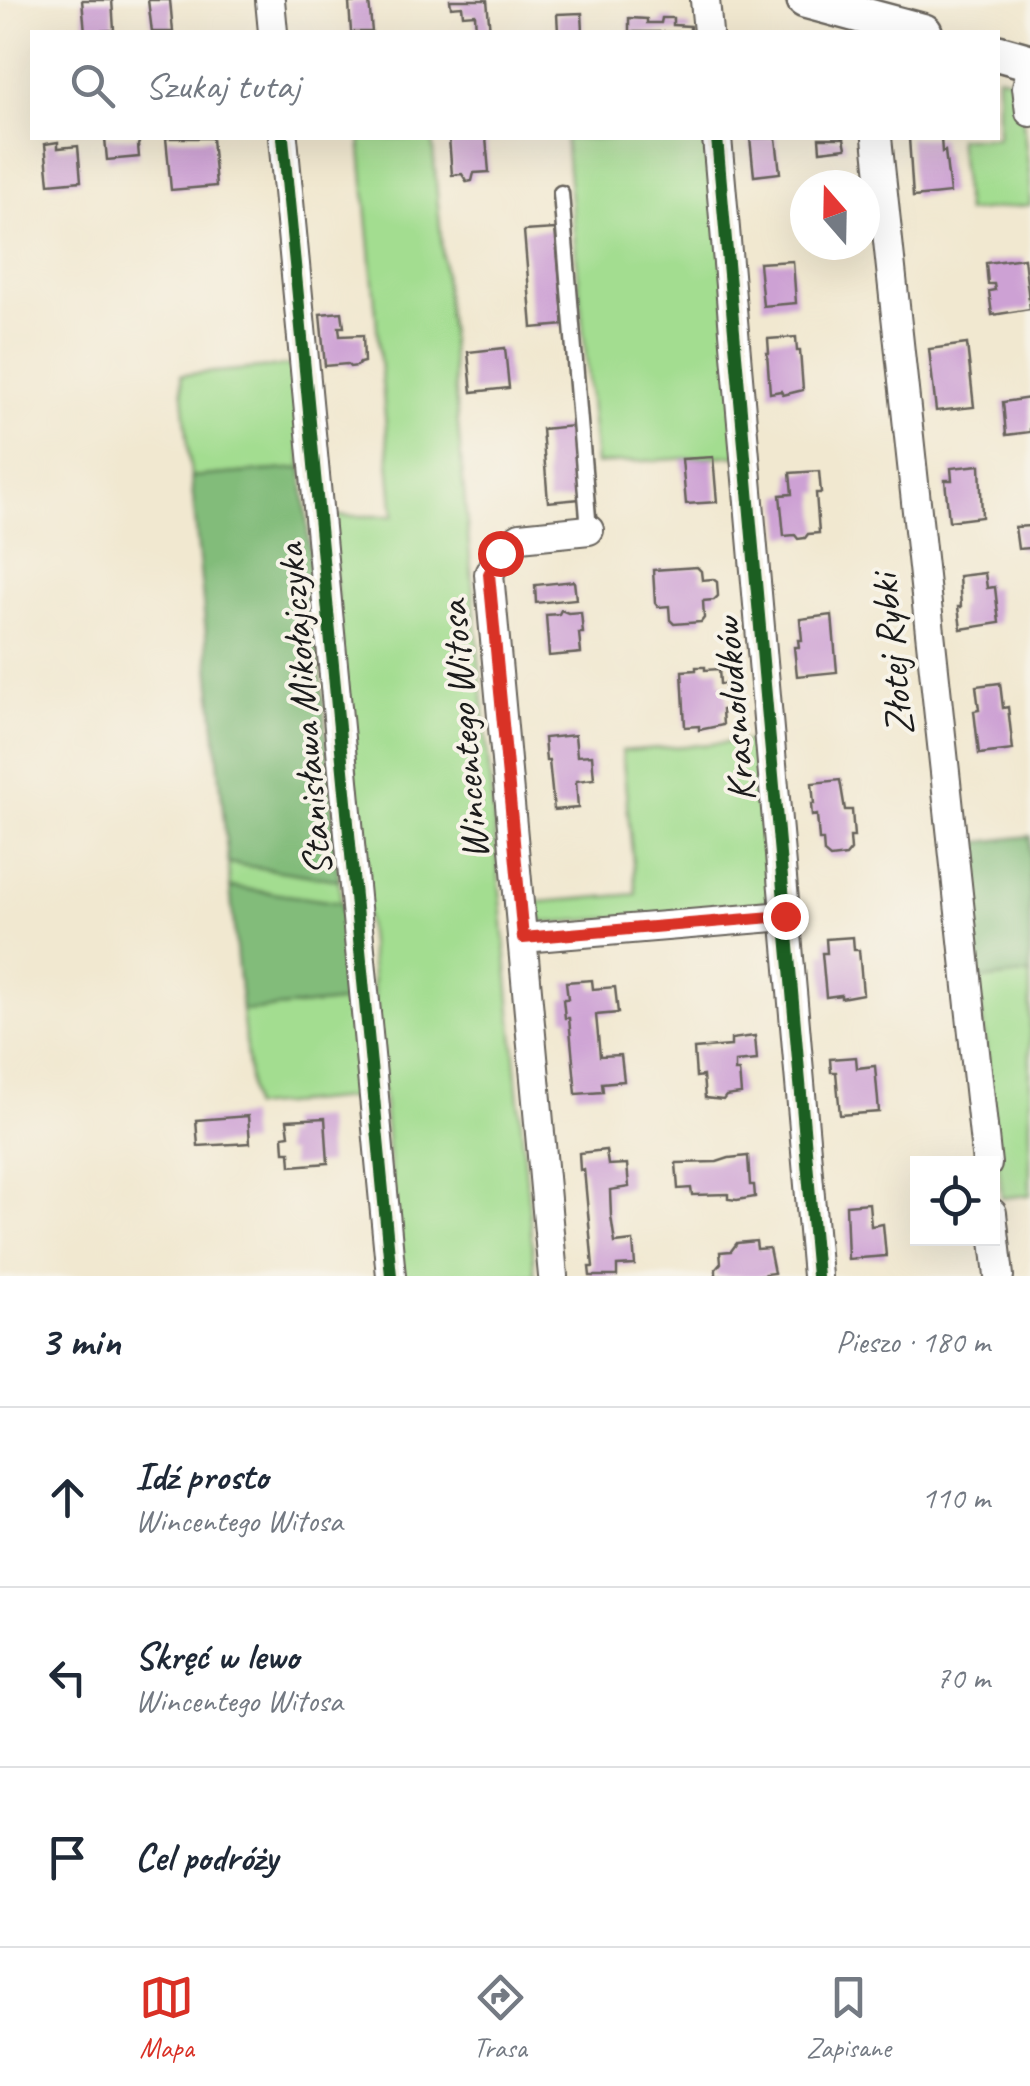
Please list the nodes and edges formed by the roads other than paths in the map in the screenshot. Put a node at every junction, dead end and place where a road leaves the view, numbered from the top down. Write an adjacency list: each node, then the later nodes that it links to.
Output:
1 (270, 0): 5 (street)
2 (705, 0): 6 (street)
3 (804, 0): 4 (street)
4 (869, 25): 7 (street)
5 (273, 30)
6 (708, 30)
7 (908, 30)
8 (1000, 54): 9 (street)
9 (1030, 62)
10 (1030, 75): 11 (street)
11 (1030, 112)
12 (283, 140): 21 (street, Stanisława Mikołajczyka)
13 (717, 140): 17 (street, Krasnoludków)
14 (877, 140): 19 (street, Złotej Rybki)
15 (562, 193): 16 (lane)
16 (589, 530): 18 (street, Wincentego Witosa)
17 (785, 916): 18 (street); 23 (street, Krasnoludków)
18 (523, 938): 22 (street, Wincentego Witosa)
19 (986, 1156)
20 (996, 1246): 24 (street)
21 (391, 1276)
22 (553, 1276)
23 (816, 1276)
24 (999, 1276)

